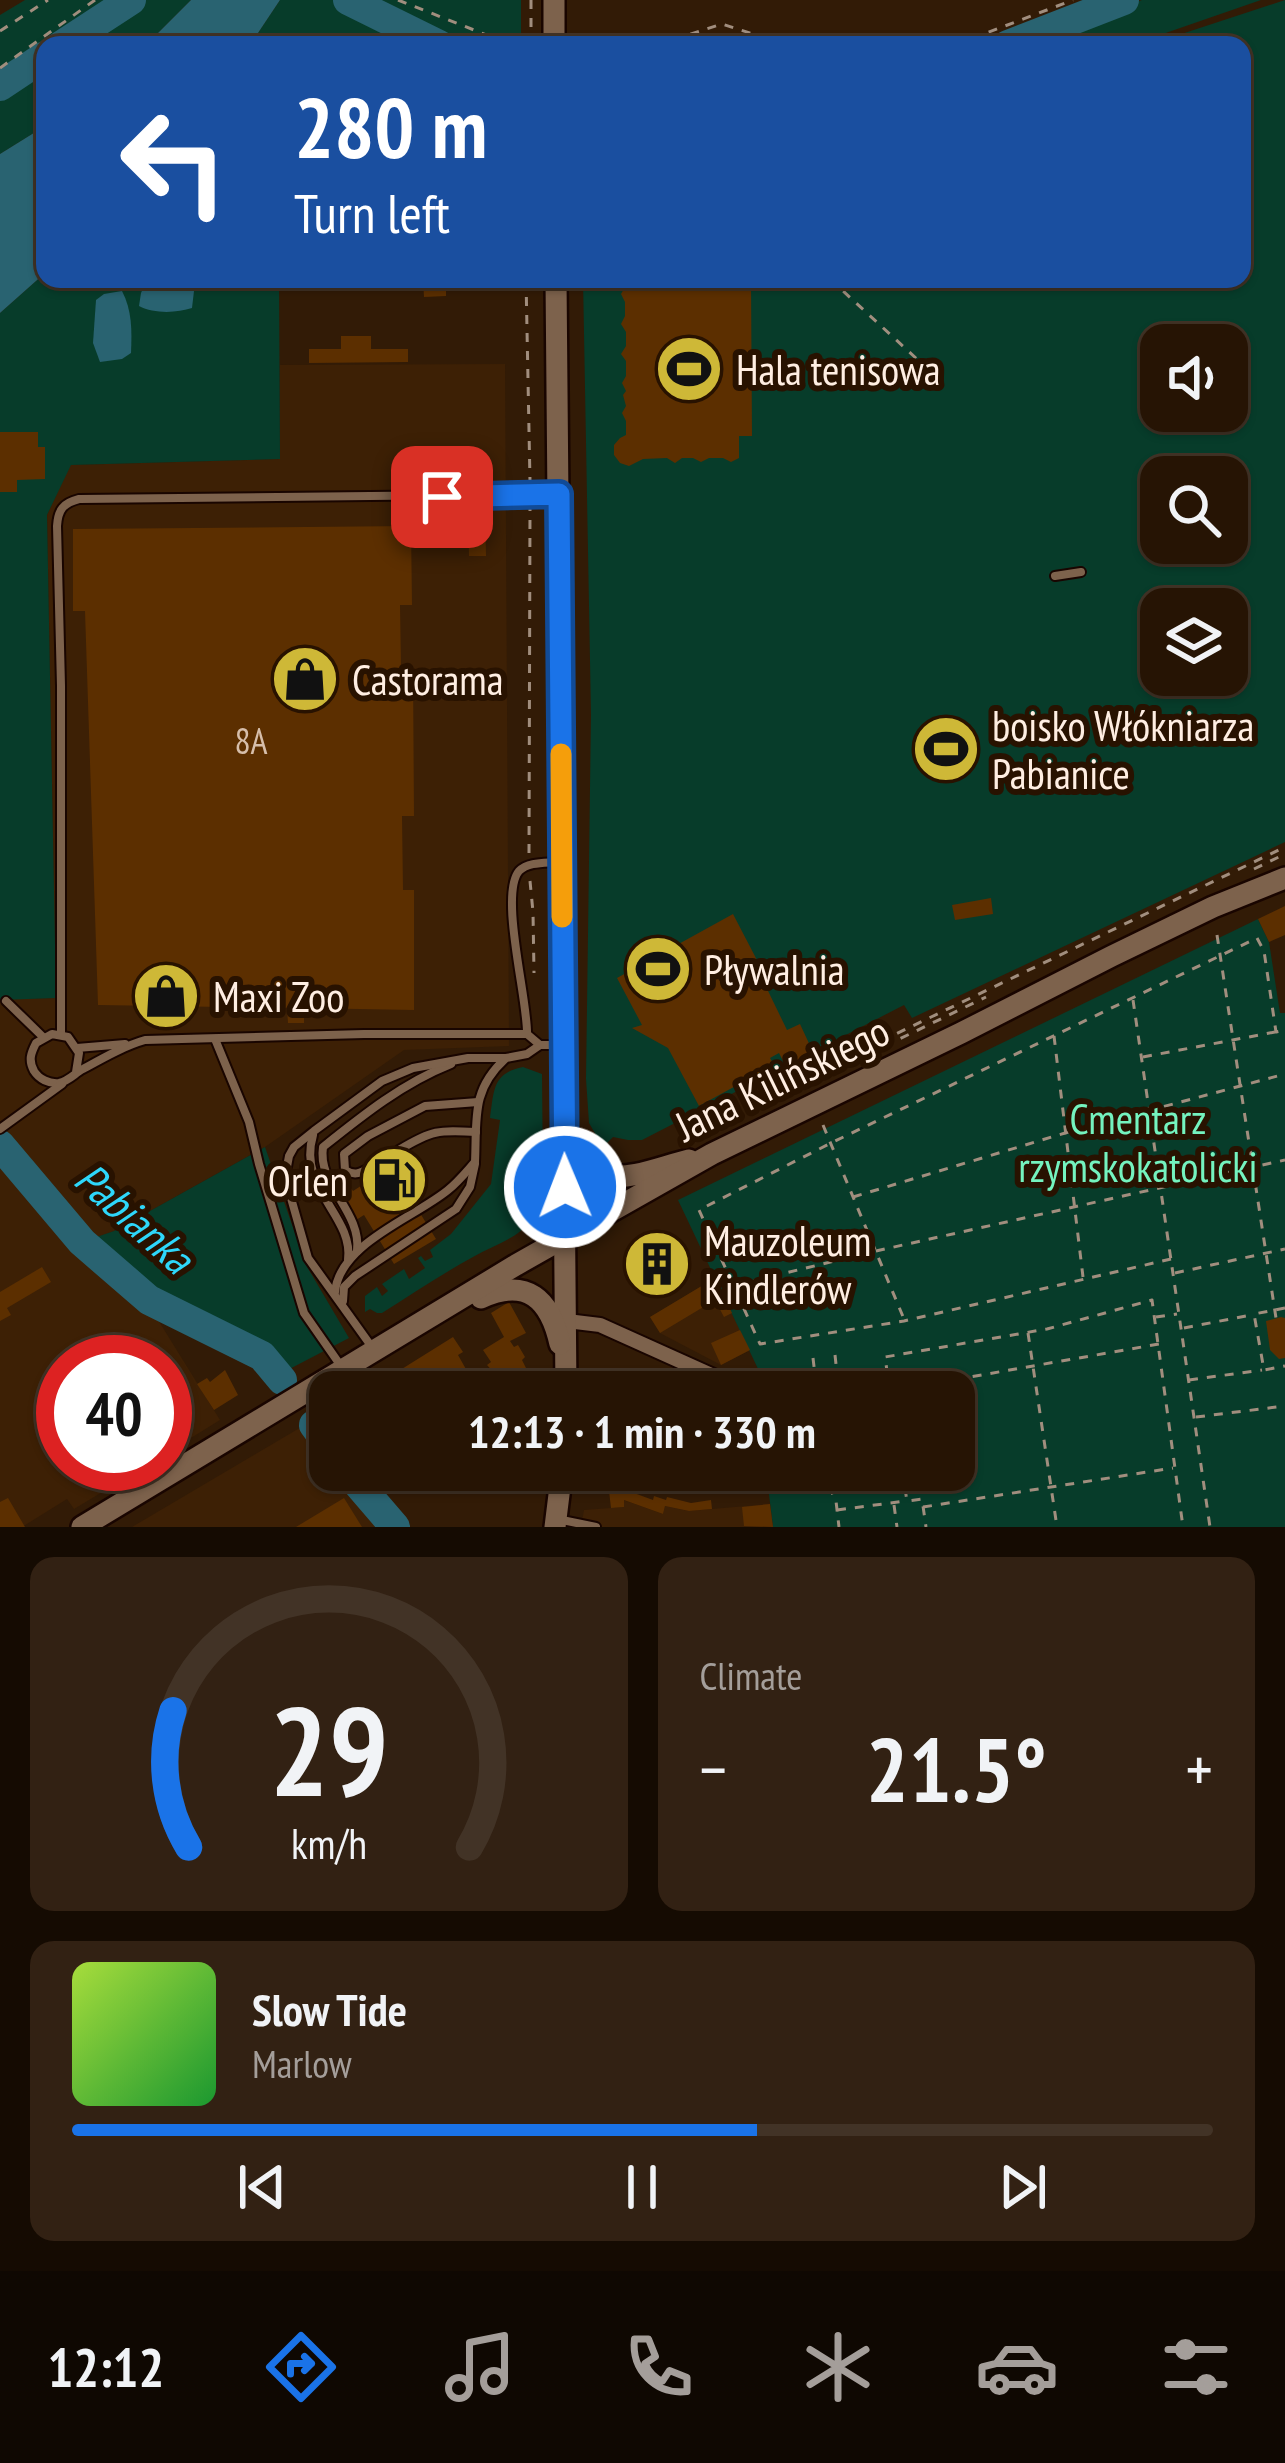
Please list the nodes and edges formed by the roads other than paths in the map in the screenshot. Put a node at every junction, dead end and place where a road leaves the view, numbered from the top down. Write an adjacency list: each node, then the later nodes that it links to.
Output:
1 (554, 0): 2 (street)
2 (554, 36)
3 (556, 288): 4 (street)
4 (559, 494): 7 (street); 11 (lane)
5 (1081, 572): 6 (lane)
6 (1055, 577)
7 (562, 861): 10 (lane); 15 (street)
8 (1285, 878): 27 (street, Jana Kilińskiego)
9 (6, 1001): 12 (lane)
10 (527, 1034): 13 (lane); 15 (lane)
11 (61, 1035): 12 (lane); 16 (lane)
12 (43, 1037): 20 (lane)
13 (214, 1038): 14 (lane); 37 (lane)
14 (133, 1043): 16 (lane); 19 (lane)
15 (551, 1045): 18 (lane); 21 (street)
16 (77, 1048): 19 (lane)
17 (468, 1058): 18 (lane); 24 (lane); 31 (lane)
18 (506, 1058): 22 (lane)
19 (76, 1072): 20 (lane)
20 (65, 1082): 23 (lane)
21 (563, 1099): 27 (street); 30 (street)
22 (478, 1102): 25 (lane); 29 (lane)
23 (2, 1128)
24 (314, 1131): 32 (lane); 33 (lane)
25 (476, 1132): 26 (lane); 28 (lane)
26 (398, 1150)
27 (712, 1154): 30 (street, Jana Kilińskiego)
28 (475, 1162): 31 (lane); 34 (lane)
29 (372, 1166)
30 (566, 1236): 35 (street); 36 (street, Jana Kilińskiego)
31 (357, 1252): 32 (lane)
32 (346, 1267): 33 (lane)
33 (335, 1294): 34 (lane)
34 (343, 1305): 36 (lane)
35 (567, 1321): 39 (street); 40 (street)
36 (384, 1345): 37 (street, Jana Kilińskiego); 38 (street)
37 (344, 1370): 43 (street, Jana Kilińskiego)
38 (564, 1371)
39 (566, 1371)
40 (703, 1371)
41 (559, 1491): 42 (street)
42 (555, 1523): 44 (lane)
43 (82, 1527)
44 (596, 1527)

